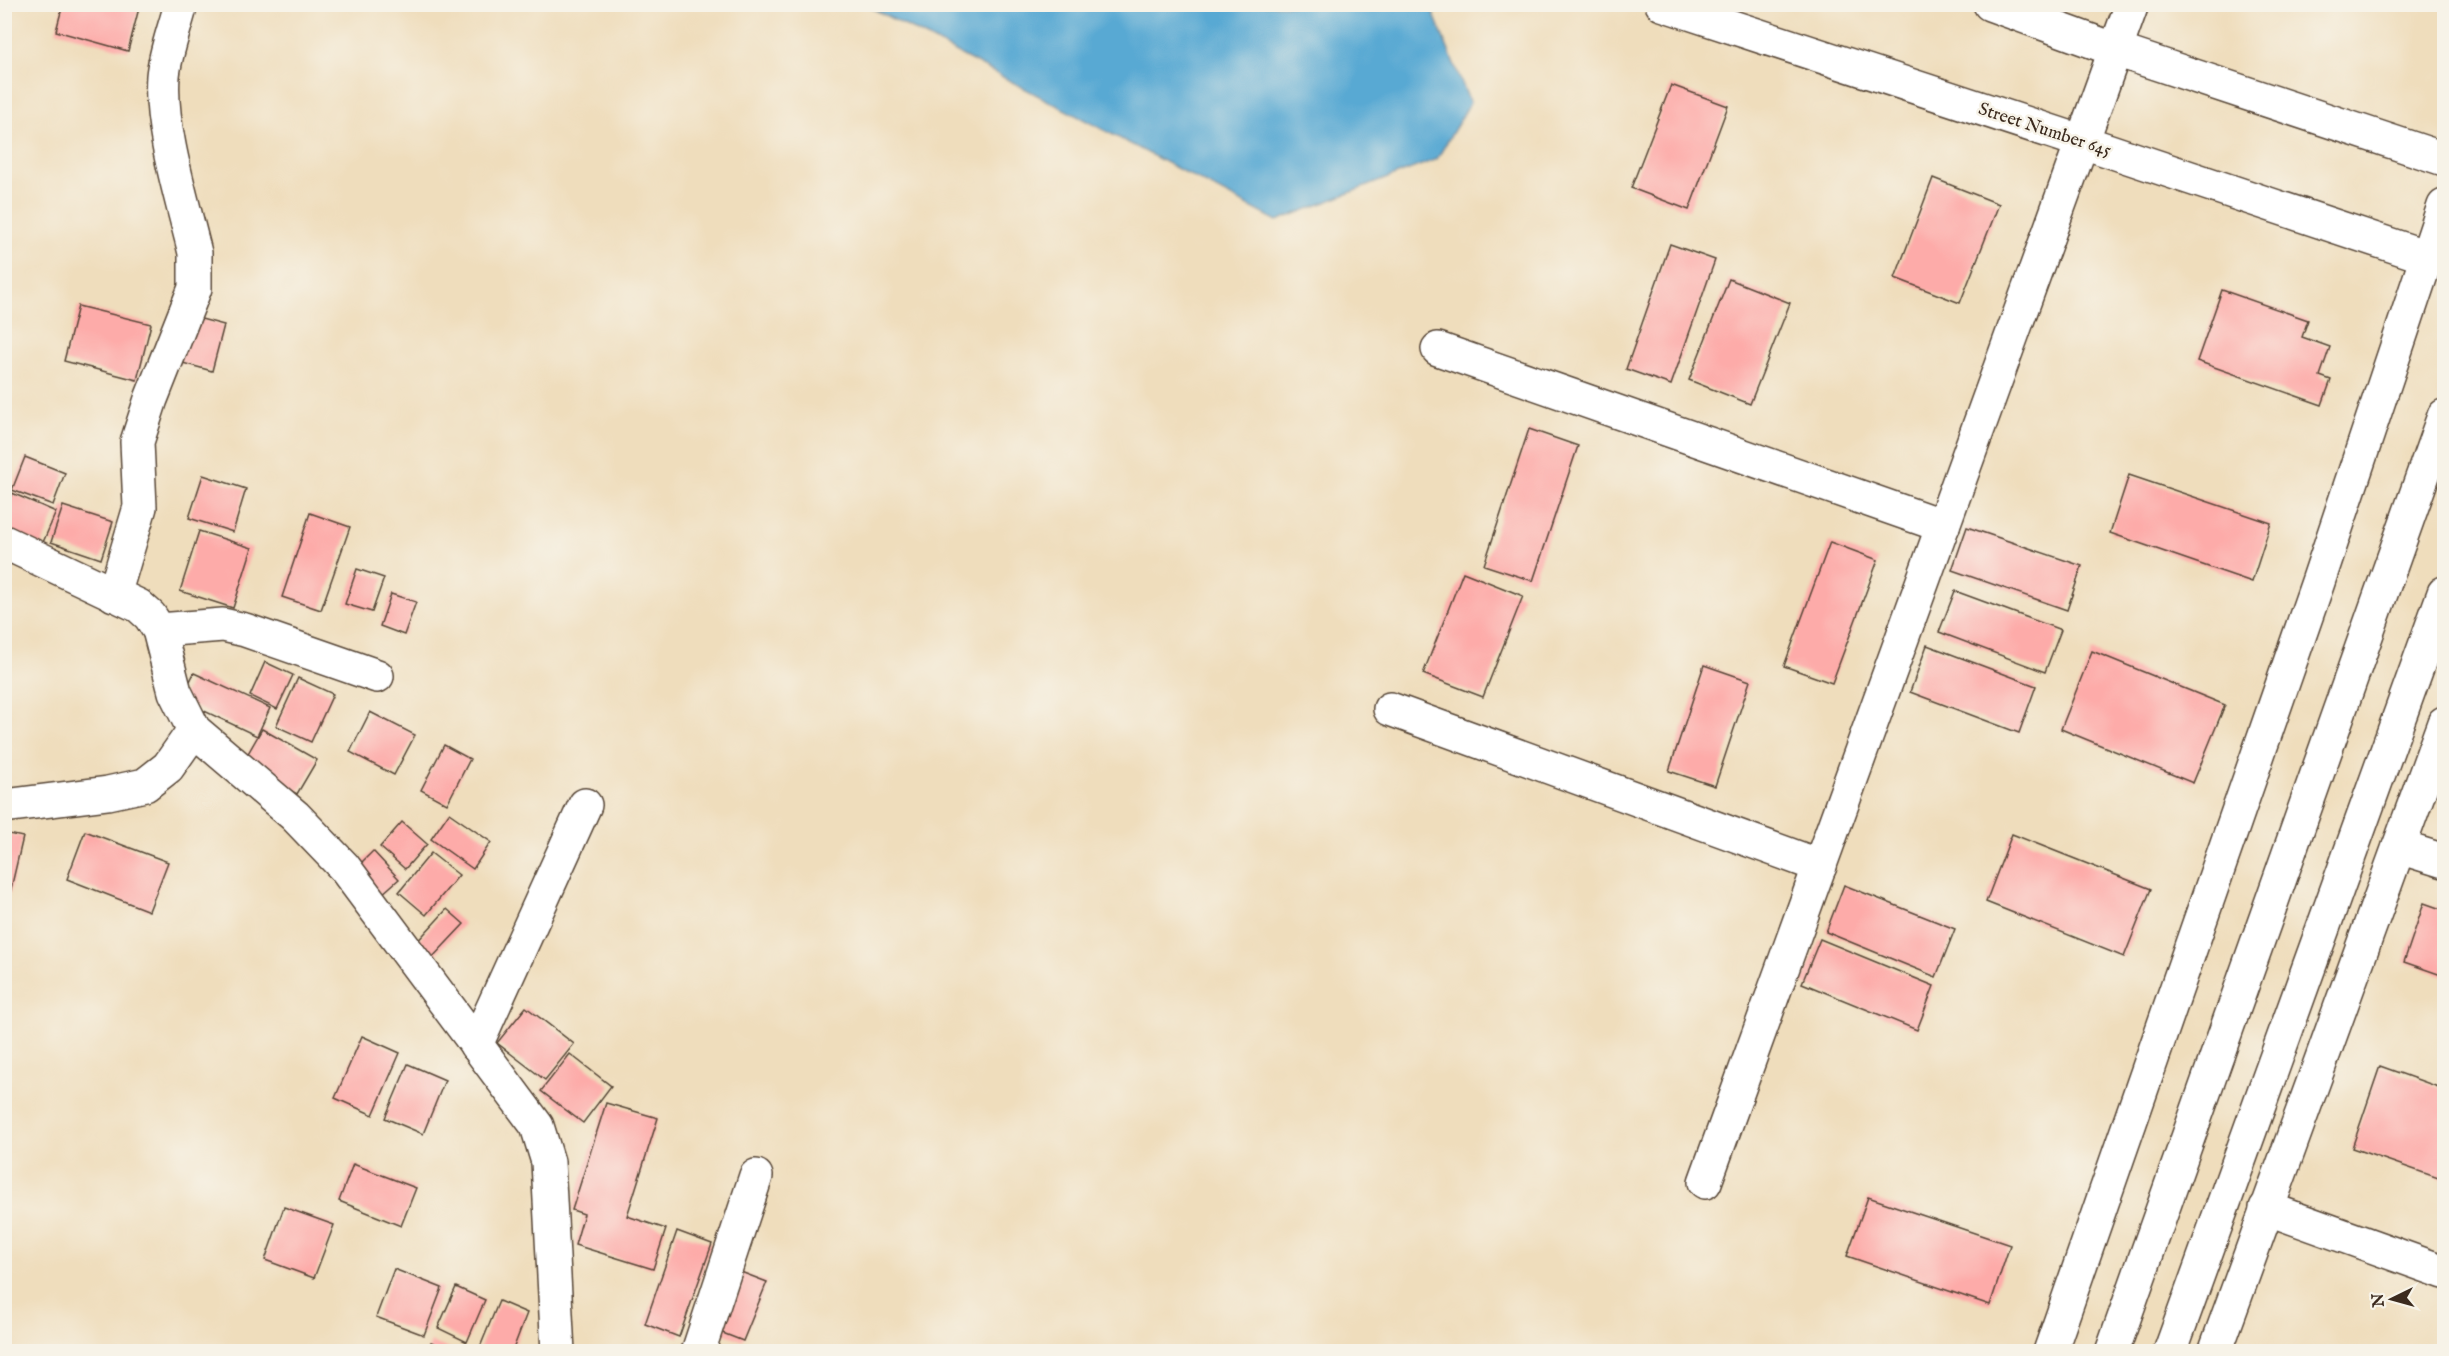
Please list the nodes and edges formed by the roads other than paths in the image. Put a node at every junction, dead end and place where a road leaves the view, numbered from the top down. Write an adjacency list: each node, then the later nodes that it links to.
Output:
1 (181, 4): 15 (street)
2 (1662, 4): 6 (street, Street Number 645)
3 (1990, 4): 5 (street)
4 (2132, 4): 5 (street)
5 (2116, 50): 6 (street); 7 (street)
6 (2087, 131): 9 (street, Street Number 645); 12 (street)
7 (2445, 159)
8 (2445, 206): 9 (street)
9 (2427, 257): 33 (street)
10 (1438, 349): 12 (street)
11 (2445, 416): 34 (street)
12 (1943, 526): 25 (street)
13 (4, 542): 15 (street)
14 (2445, 593): 35 (street)
15 (114, 595): 16 (street)
16 (159, 630): 17 (street); 20 (street)
17 (377, 676)
18 (1390, 709): 25 (street)
19 (2445, 723): 23 (street)
20 (194, 730): 21 (street); 26 (street)
21 (4, 806)
22 (585, 806): 26 (street)
23 (2399, 847): 24 (street); 29 (street)
24 (2445, 861)
25 (1820, 866): 28 (street)
26 (476, 1045): 31 (street)
27 (756, 1176): 32 (street)
28 (1705, 1182)
29 (2266, 1208): 30 (street); 36 (street)
30 (2445, 1272)
31 (558, 1352)
32 (698, 1352)
33 (2050, 1352)
34 (2112, 1352)
35 (2170, 1352)
36 (2215, 1352)

